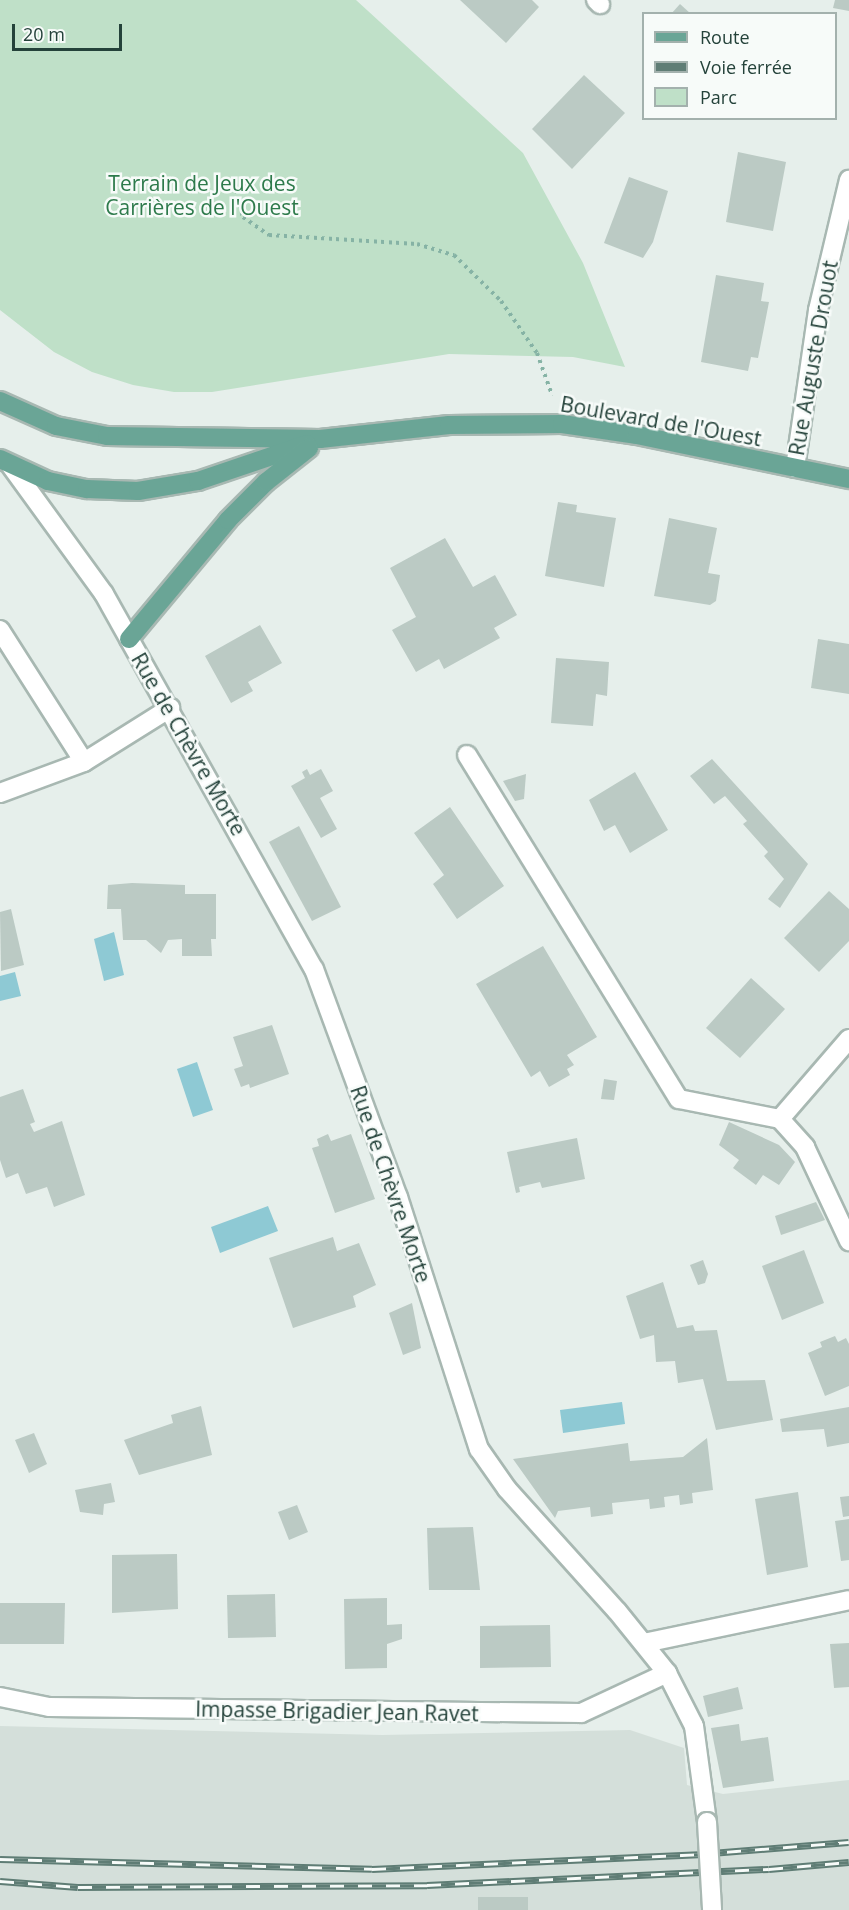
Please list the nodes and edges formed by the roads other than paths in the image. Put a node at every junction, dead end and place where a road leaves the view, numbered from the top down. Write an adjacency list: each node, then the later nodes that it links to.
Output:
1 (849, 180): 6 (street, Rue Auguste Drouot)
2 (0, 401): 3 (main road, Boulevard de l'Ouest)
3 (320, 439): 5 (main road, Boulevard de l'Ouest); 6 (main road, Boulevard de l'Ouest); 9 (main road)
4 (0, 445): 5 (main road)
5 (6, 463): 9 (street, Rue de Chèvre Morte)
6 (795, 468): 7 (main road, Boulevard de l'Ouest)
7 (849, 479)
8 (0, 630): 12 (street)
9 (129, 639): 10 (street, Rue de Chèvre Morte)
10 (170, 708): 12 (street); 18 (street, Rue de Chèvre Morte)
11 (467, 755): 15 (street)
12 (84, 762): 13 (street)
13 (0, 793)
14 (849, 1039): 15 (street)
15 (780, 1119): 16 (street)
16 (849, 1241)
17 (849, 1600): 18 (street)
18 (644, 1643): 19 (street, Rue de Chèvre Morte)
19 (667, 1673): 20 (street, Impasse Brigadier Jean Ravet); 21 (street, Rue de Chèvre Morte, bridge)
20 (0, 1697)
21 (712, 1910)

